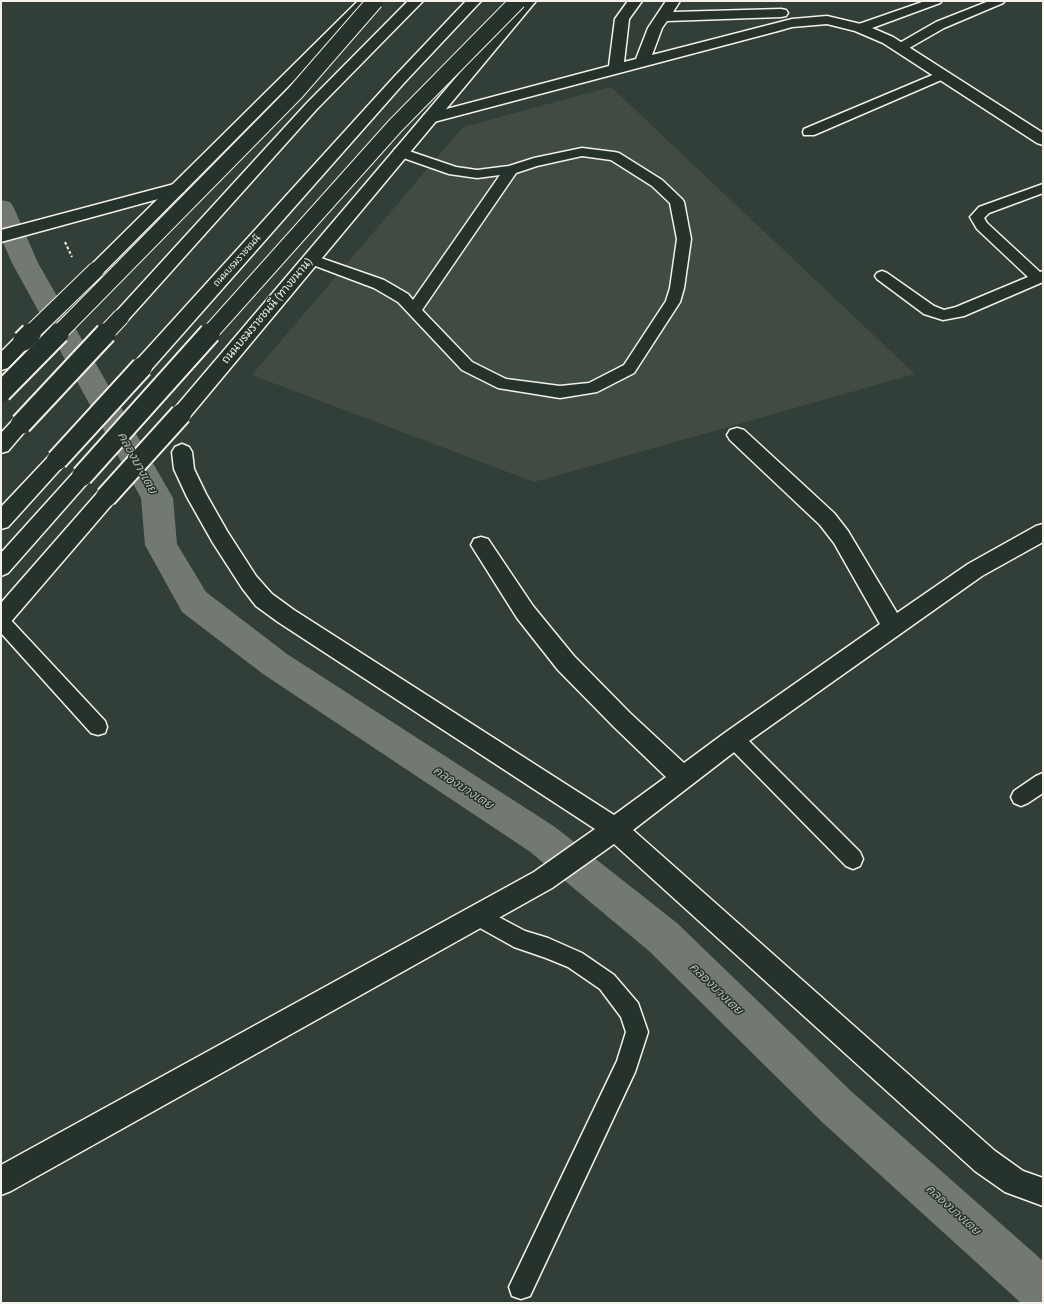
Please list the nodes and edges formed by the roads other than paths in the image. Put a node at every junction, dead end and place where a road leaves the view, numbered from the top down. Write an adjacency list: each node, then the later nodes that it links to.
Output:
1 (366, 1): 26 (main road)
2 (375, 1): 34 (main road, bridge)
3 (416, 1): 36 (main road, bridge)
4 (474, 1): 38 (main road, ถนนบรมราชชนนี, bridge)
5 (518, 1): 41 (main road, bridge)
6 (529, 1): 21 (main road, ถนนบรมราชชนนี (ทางขนาน))
7 (636, 1): 19 (main road)
8 (673, 1): 13 (main road)
9 (936, 1): 12 (lane)
10 (999, 1): 14 (lane)
11 (783, 7): 13 (main road); 15 (main road)
12 (913, 10): 14 (lane); 16 (lane)
13 (662, 17): 18 (main road)
14 (940, 25): 17 (lane)
15 (775, 27): 16 (main road); 18 (main road)
16 (860, 28): 17 (main road)
17 (900, 48): 20 (main road)
18 (642, 62): 19 (main road)
19 (616, 68): 21 (main road)
20 (942, 75): 22 (lane); 23 (main road)
21 (430, 118): 24 (main road, ถนนบรมราชชนนี (ทางขนาน))
22 (809, 132)
23 (1043, 140)
24 (400, 152): 25 (lane); 29 (main road, ถนนบรมราชชนนี (ทางขนาน))
25 (511, 170): 32 (lane); 32 (lane)
26 (178, 188): 28 (main road); 33 (main road, bridge)
27 (1043, 188): 31 (lane)
28 (1, 236)
29 (310, 259): 32 (lane); 42 (main road, ถนนบรมราชชนนี (ทางขนาน), bridge)
30 (882, 276): 31 (lane)
31 (1041, 277)
32 (414, 310)
33 (1, 363)
34 (1, 392)
35 (737, 435): 43 (main road)
36 (1, 446)
37 (182, 452): 49 (main road)
38 (1, 521)
39 (1043, 532): 43 (main road)
40 (481, 545): 46 (main road)
41 (1, 567)
42 (1, 619): 44 (lane)
43 (894, 628): 45 (main road)
44 (98, 727)
45 (734, 739): 46 (main road); 50 (lane)
46 (683, 778): 49 (main road)
47 (1043, 782): 48 (lane)
48 (1021, 797)
49 (606, 835): 51 (main road); 53 (main road)
50 (854, 859)
51 (478, 916): 52 (main road); 54 (lane)
52 (1, 1181)
53 (1043, 1192)
54 (521, 1287)

